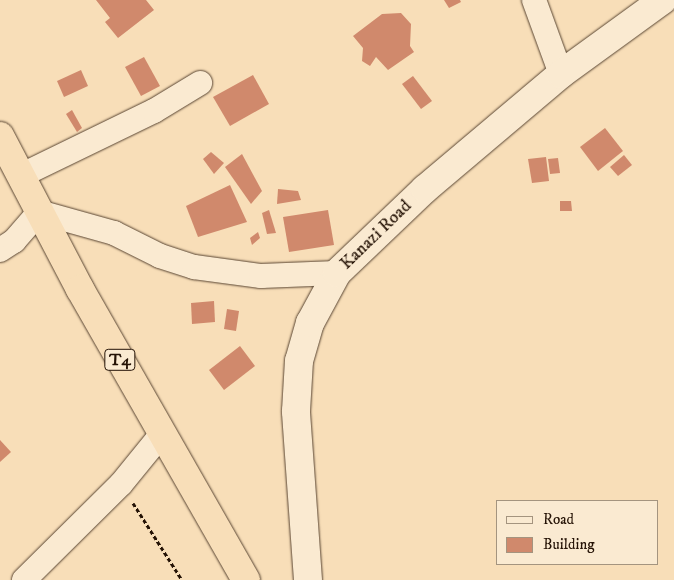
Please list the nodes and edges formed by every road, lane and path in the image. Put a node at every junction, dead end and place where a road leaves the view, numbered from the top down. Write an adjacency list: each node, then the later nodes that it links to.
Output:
1 (534, 0): 3 (street)
2 (663, 0): 3 (main road, Kanazi Road)
3 (561, 74): 9 (main road, Kanazi Road)
4 (200, 83): 6 (street)
5 (0, 136): 6 (highway, T4)
6 (20, 176): 7 (highway, T4)
7 (39, 212): 8 (street); 9 (street); 10 (highway, T4)
8 (0, 250)
9 (337, 273): 15 (main road, Kanazi Road)
10 (161, 435): 11 (street); 14 (highway, T4)
11 (120, 484): 12 (street); 13 (path)
12 (24, 580)
13 (182, 580)
14 (246, 580)
15 (308, 580)

